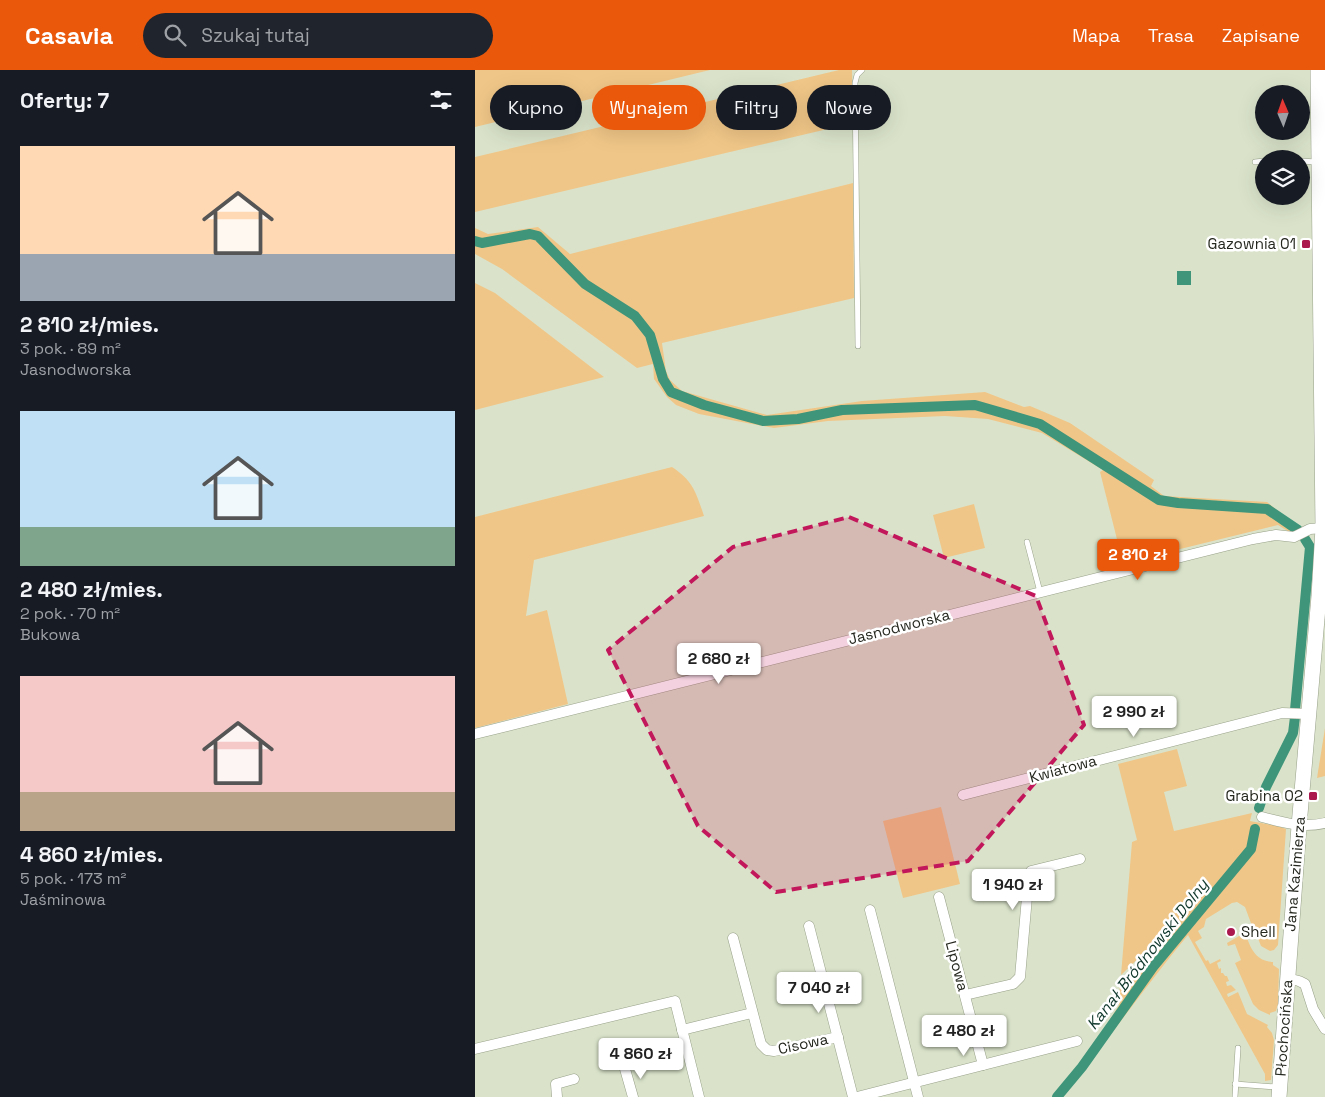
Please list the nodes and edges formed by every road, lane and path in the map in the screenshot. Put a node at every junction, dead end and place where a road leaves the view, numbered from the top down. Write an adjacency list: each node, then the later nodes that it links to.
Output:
1 (862, 70): 5 (lane)
2 (1318, 70): 4 (main road, Jana Kazimierza)
3 (1310, 162): 4 (lane)
4 (1319, 162): 6 (main road, Jana Kazimierza)
5 (858, 346)
6 (1323, 528): 8 (street, Jasnodworska); 9 (main road, Jana Kazimierza)
7 (1027, 542): 8 (lane)
8 (1040, 592): 10 (street, Jasnodworska)
9 (1309, 714): 11 (street, Kwiatowa); 14 (main road, Jana Kazimierza)
10 (475, 734)
11 (963, 795)
12 (1262, 817): 14 (street)
13 (1325, 823): 14 (street)
14 (1299, 826): 20 (main road, Jana Kazimierza)
15 (1080, 858): 22 (street)
16 (939, 897): 22 (street, Lipowa)
17 (871, 910): 33 (street)
18 (809, 926): 26 (street)
19 (733, 938): 23 (street, Cisowa)
20 (1288, 959): 21 (main road, Płochocińska)
21 (1287, 978): 24 (street); 35 (main road, Płochocińska)
22 (965, 996): 30 (street, Lipowa)
23 (752, 1013): 25 (street); 26 (street, Cisowa)
24 (1325, 1029)
25 (682, 1030): 29 (street); 39 (street)
26 (838, 1037): 40 (street)
27 (1077, 1041): 30 (street)
28 (1238, 1048): 34 (lane)
29 (475, 1049)
30 (983, 1065): 33 (street)
31 (625, 1069): 38 (street)
32 (574, 1079): 37 (street)
33 (914, 1082): 36 (street); 41 (street)
34 (1235, 1084): 35 (lane); 42 (lane)
35 (1279, 1092)
36 (863, 1096)
37 (557, 1097)
38 (633, 1097)
39 (699, 1097)
40 (853, 1097)
41 (918, 1097)
42 (1235, 1097)

